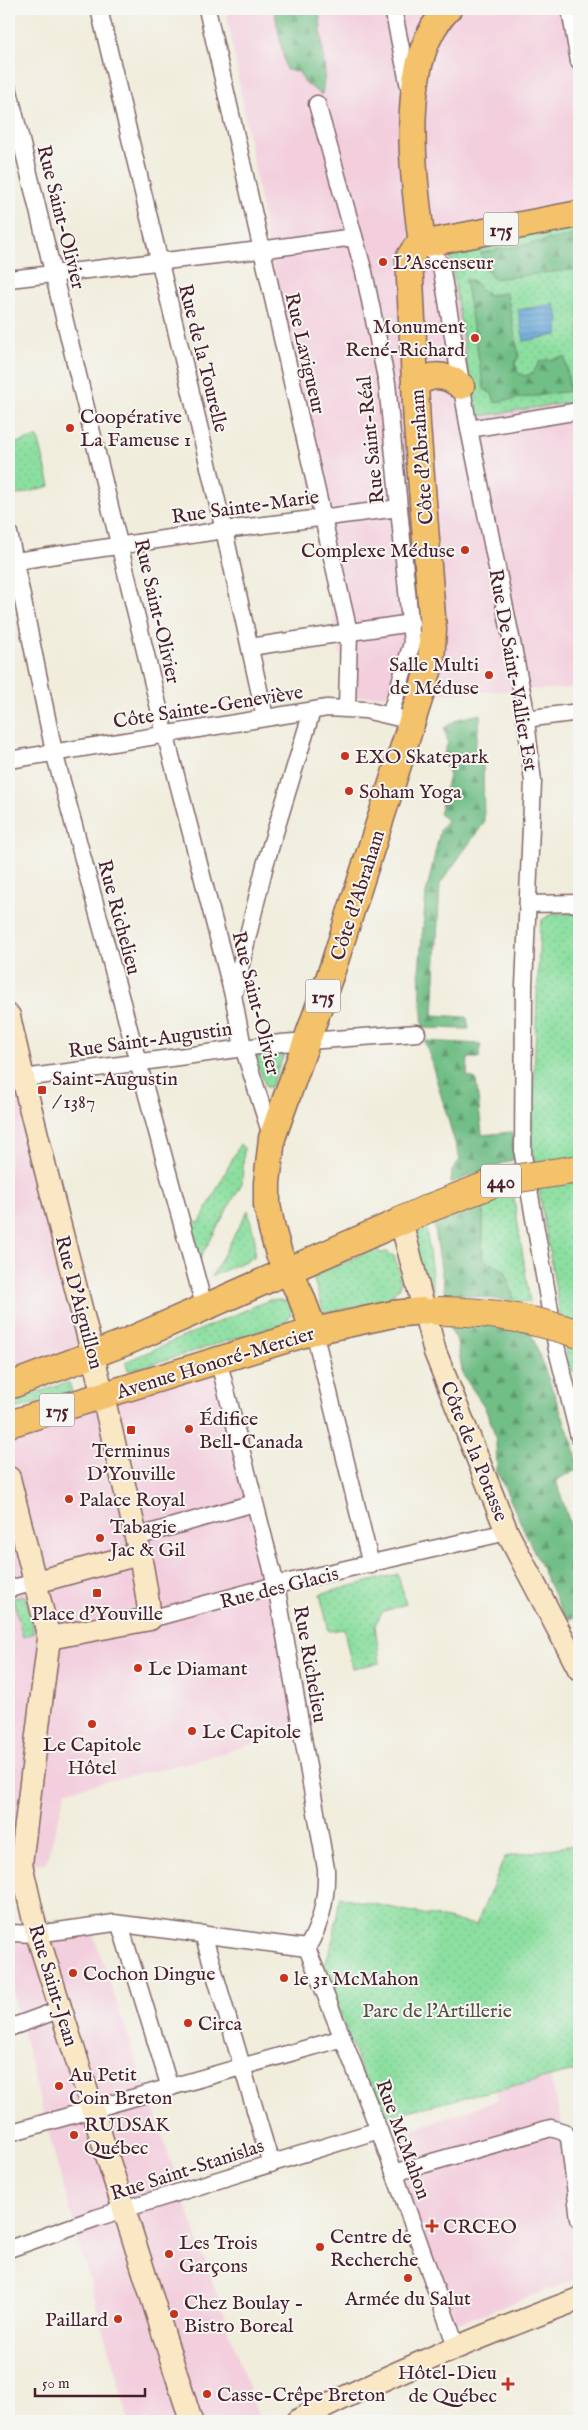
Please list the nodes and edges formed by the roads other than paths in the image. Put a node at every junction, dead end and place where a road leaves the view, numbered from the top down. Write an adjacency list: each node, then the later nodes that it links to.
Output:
1 (99, 9): 14 (street, Rue de la Tourelle)
2 (208, 9): 13 (street, Rue Lavigueur)
3 (393, 9): 9 (street)
4 (448, 9): 9 (main road)
5 (570, 9): 6 (street)
6 (579, 62)
7 (9, 91): 15 (street, Rue Saint-Olivier)
8 (317, 104): 11 (street, Rue Saint-Réal)
9 (413, 105): 12 (main road)
10 (579, 214): 12 (main road, 175)
11 (354, 237): 13 (street); 21 (street, Rue Saint-Réal)
12 (422, 244): 17 (main road, Côte d'Abraham / 175); 18 (street, Rue De Saint-Vallier Est)
13 (260, 250): 14 (street); 22 (street, Rue Lavigueur)
14 (158, 262): 15 (street); 23 (street, Rue de la Tourelle)
15 (54, 273): 16 (street); 25 (street, Rue Saint-Olivier)
16 (9, 279)
17 (416, 384): 18 (main road); 34 (main road, Côte d'Abraham / 175)
18 (461, 386): 20 (street, Rue De Saint-Vallier Est)
19 (579, 411): 20 (street)
20 (469, 429): 35 (street, Rue De Saint-Vallier Est)
21 (399, 508): 22 (street, Rue Sainte-Marie); 27 (street, Rue Saint-Réal)
22 (323, 517): 23 (street, Rue Sainte-Marie); 28 (street, Rue Lavigueur)
23 (224, 530): 25 (street, Rue Sainte-Marie); 29 (street, Rue de la Tourelle)
24 (9, 533): 26 (street, Rue Richelieu)
25 (121, 546): 26 (street, Rue Sainte-Marie); 36 (street, Rue Saint-Olivier)
26 (12, 561): 37 (street, Rue Richelieu)
27 (411, 622): 28 (street); 34 (street, Rue Saint-Réal)
28 (349, 632): 29 (street); 30 (street, Rue Lavigueur)
29 (250, 647): 33 (street, Rue de la Tourelle)
30 (347, 708): 31 (street, Côte Sainte-Geneviève); 34 (street, Côte Sainte-Geneviève)
31 (312, 711): 33 (street, Côte Sainte-Geneviève); 41 (street)
32 (579, 712): 35 (street)
33 (265, 717): 36 (street, Côte Sainte-Geneviève)
34 (401, 719): 44 (main road, Côte d'Abraham / 175)
35 (526, 719): 40 (street, Rue De Saint-Vallier Est)
36 (166, 733): 37 (street, Côte Sainte-Geneviève); 41 (street, Rue Saint-Olivier)
37 (54, 752): 38 (street, Côte Sainte-Geneviève); 46 (street, Rue Richelieu)
38 (9, 760)
39 (579, 903): 40 (street)
40 (528, 904): 61 (street, Rue De Saint-Vallier Est)
41 (233, 995): 45 (street, Rue Saint-Olivier)
42 (9, 1016): 47 (street, Rue D'Aiguillon)
43 (416, 1033): 44 (street, Rue Saint-Augustin)
44 (308, 1041): 45 (street, Rue Saint-Augustin); 48 (main road, Côte d'Abraham / 175)
45 (243, 1047): 46 (street, Rue Saint-Augustin); 48 (street, Rue Saint-Olivier)
46 (136, 1062): 47 (street, Rue Saint-Augustin); 52 (street, Rue Richelieu)
47 (16, 1079): 56 (street, Rue D'Aiguillon)
48 (272, 1138): 51 (main road, Côte d'Abraham / 175)
49 (579, 1169): 50 (highway, 440, bridge)
50 (401, 1222): 51 (main road, 175); 53 (street, Côte de la Potasse)
51 (288, 1271): 52 (main road, 175); 54 (main road, Côte d'Abraham / 175)
52 (205, 1309): 56 (main road, 175)
53 (430, 1311): 54 (main road, Avenue Honoré-Mercier / 175); 55 (highway, bridge); 64 (street, Côte de la Potasse)
54 (314, 1331): 57 (main road, Avenue Honoré-Mercier / 175); 66 (street)
55 (579, 1334)
56 (94, 1356): 58 (main road, 175); 59 (street, Rue D'Aiguillon)
57 (218, 1359): 59 (main road, Avenue Honoré-Mercier / 175); 63 (street, Rue Richelieu)
58 (9, 1386)
59 (105, 1396): 60 (main road, Avenue Honoré-Mercier / 175); 65 (street, Rue D'Aiguillon)
60 (9, 1424)
61 (579, 1437)
62 (9, 1478): 67 (street, Rue Saint-Jean)
63 (254, 1503): 65 (street); 68 (street, Rue Richelieu)
64 (507, 1532): 66 (street, Rue des Glacis); 72 (street, Côte de la Potasse)
65 (138, 1546): 67 (street); 70 (street, Rue D'Aiguillon)
66 (371, 1565): 68 (street, Rue des Glacis)
67 (36, 1582): 69 (street); 71 (street, Rue Saint-Jean)
68 (276, 1585): 70 (street, Rue des Glacis); 77 (street, Rue Richelieu)
69 (9, 1589)
70 (150, 1619): 71 (street, Rue des Glacis)
71 (50, 1638): 75 (street, Rue Saint-Jean)
72 (579, 1669)
73 (120, 1925): 75 (street); 76 (street); 82 (street)
74 (9, 1933): 75 (street)
75 (37, 1934): 78 (street, Rue Saint-Jean)
76 (203, 1934): 77 (street); 81 (street)
77 (307, 1948): 80 (street, Rue McMahon)
78 (61, 2009): 79 (street); 83 (street, Rue Saint-Jean)
79 (9, 2028)
80 (343, 2038): 81 (street); 84 (street, Rue McMahon)
81 (242, 2067): 82 (street); 86 (street)
82 (170, 2088): 83 (street)
83 (93, 2110): 85 (street); 88 (street, Rue Saint-Jean)
84 (379, 2130): 86 (street, Rue Saint-Stanislas); 87 (street, Rue McMahon)
85 (9, 2133)
86 (271, 2164): 88 (street, Rue Saint-Stanislas)
87 (394, 2173): 89 (street); 92 (street, Rue McMahon)
88 (125, 2211): 90 (street, Rue Saint-Stanislas); 93 (street, Rue Saint-Jean)
89 (579, 2219)
90 (9, 2250)
91 (579, 2299): 92 (street)
92 (456, 2346): 94 (street)
93 (191, 2421)
94 (297, 2421)

